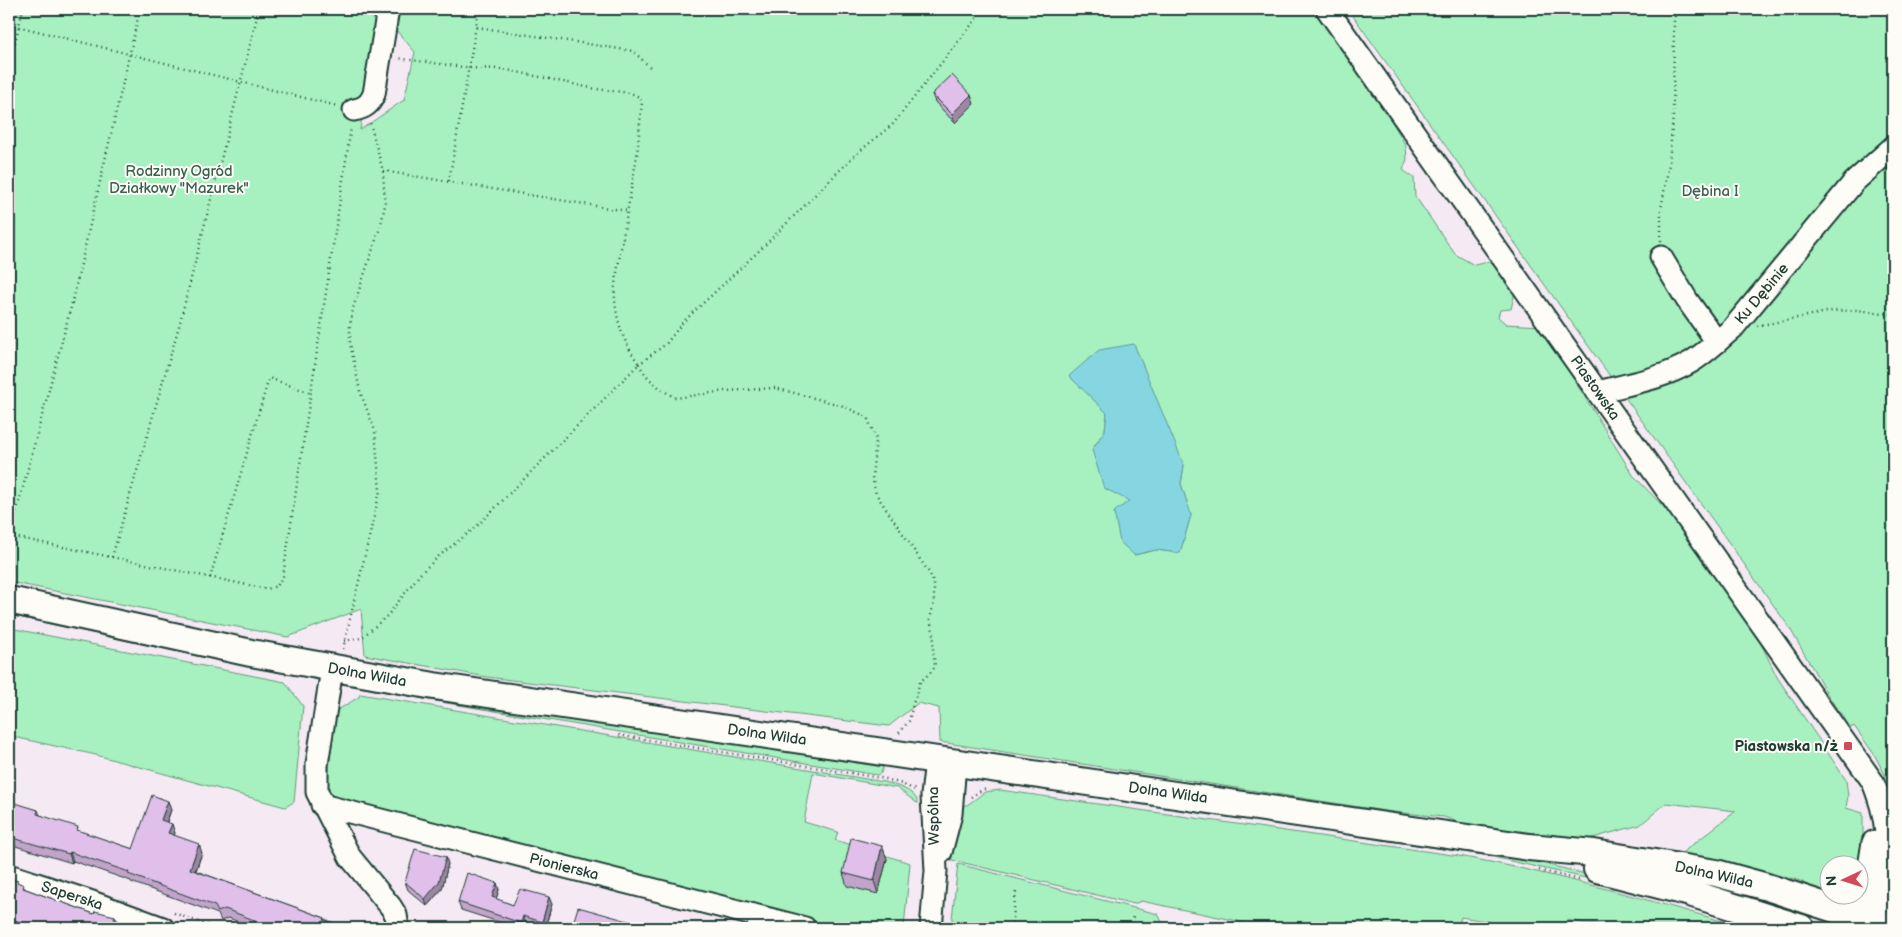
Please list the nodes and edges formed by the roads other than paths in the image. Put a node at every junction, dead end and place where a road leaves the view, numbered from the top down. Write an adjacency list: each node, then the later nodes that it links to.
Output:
1 (388, 9): 3 (street)
2 (1327, 9): 7 (street, Piastowska)
3 (358, 109)
4 (1893, 147): 6 (street, Ku Dębinie)
5 (1660, 258): 6 (street)
6 (1717, 342): 7 (street, Ku Dębinie)
7 (1597, 392): 14 (street, Piastowska)
8 (9, 600): 9 (main road, Dolna Wilda)
9 (337, 670): 10 (main road, Dolna Wilda); 11 (street)
10 (946, 761): 12 (main road, Dolna Wilda); 18 (street, Wspólna)
11 (322, 805): 16 (street); 17 (street, Pionierska)
12 (1530, 847): 14 (main road, Dolna Wilda); 19 (main road, Dolna Wilda)
13 (9, 875): 15 (street, Saperska)
14 (1872, 925)
15 (154, 927)
16 (398, 928)
17 (806, 928)
18 (931, 928)
19 (1801, 928)

